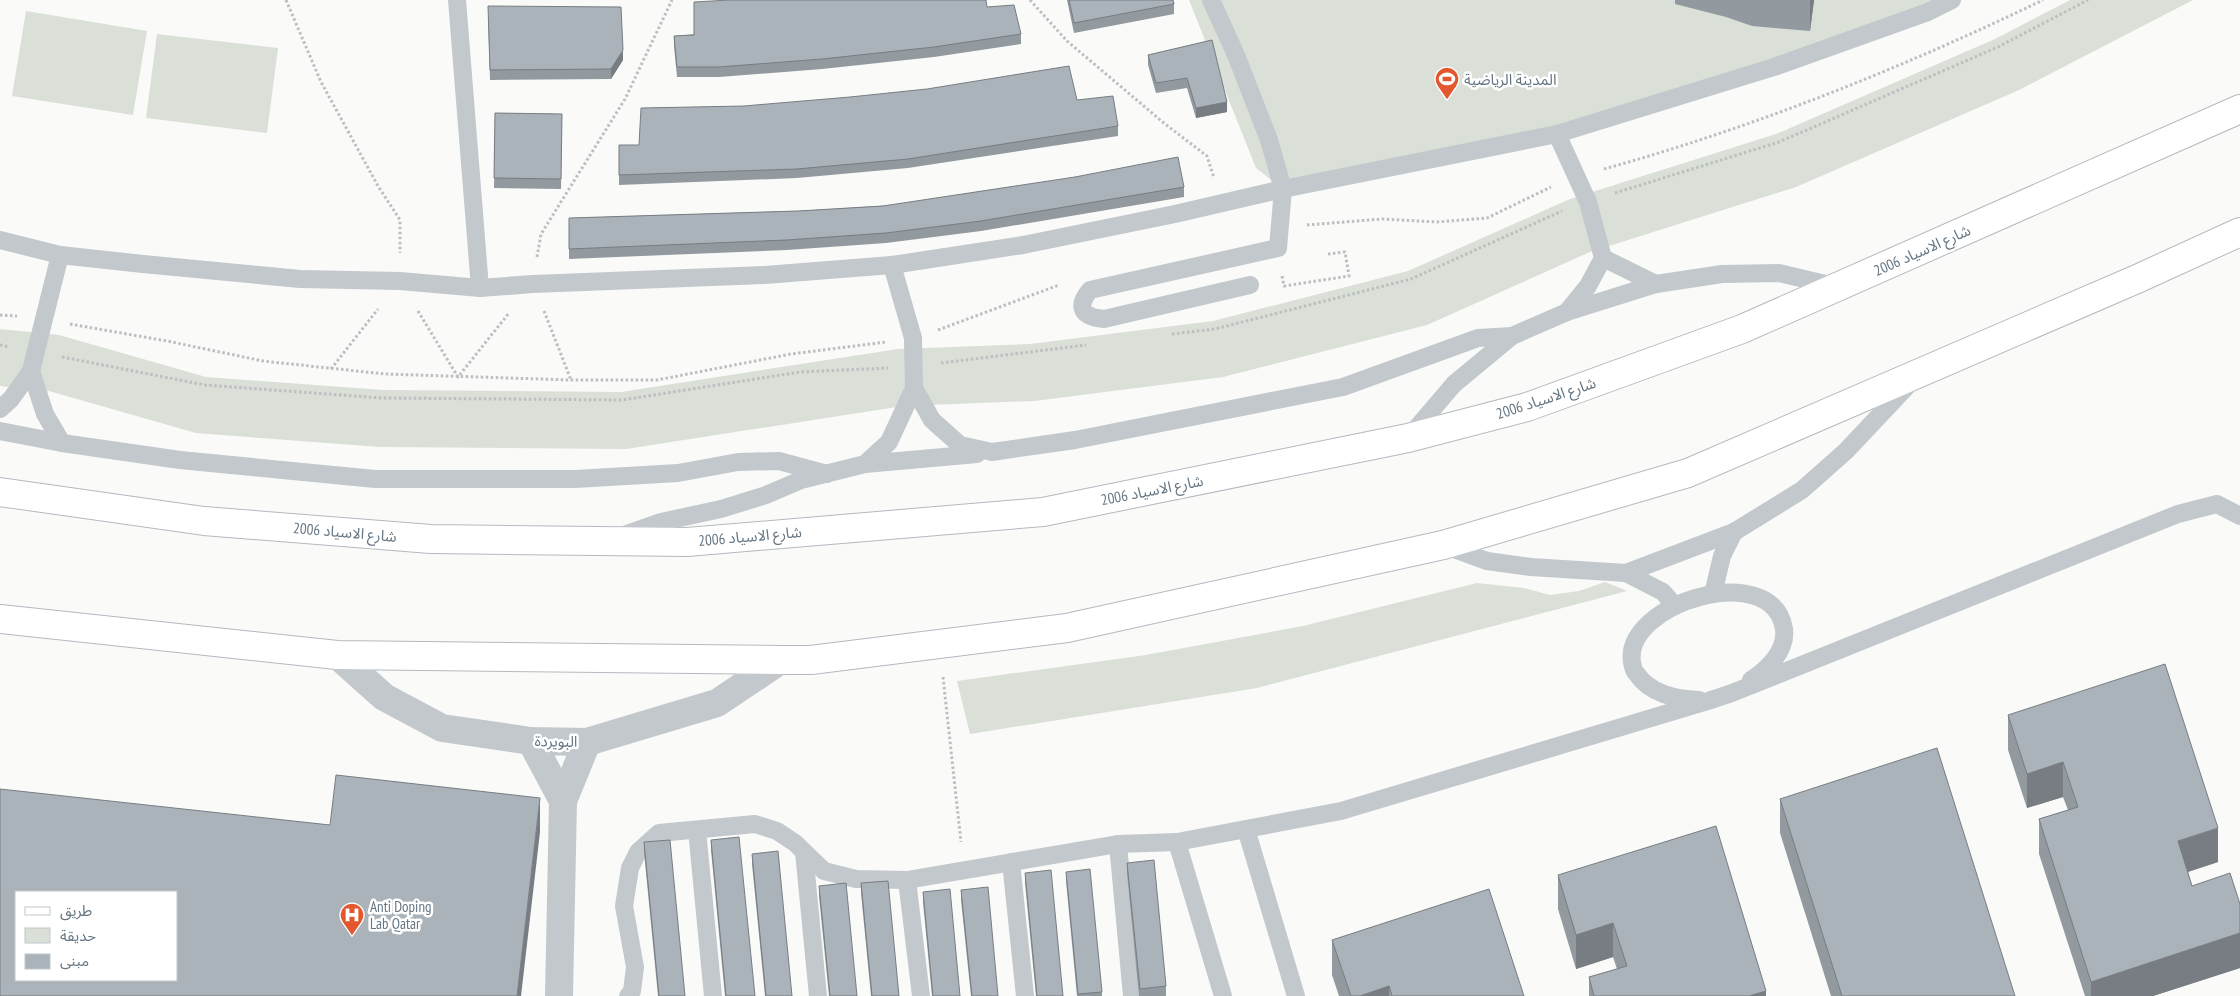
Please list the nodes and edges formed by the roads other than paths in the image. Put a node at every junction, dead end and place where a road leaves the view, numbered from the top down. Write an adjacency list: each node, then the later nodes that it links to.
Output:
1 (457, 0): 15 (lane)
2 (1211, 0): 6 (lane)
3 (1952, 0): 5 (lane)
4 (2240, 110): 14 (main road, شارع الاسياد 2006)
5 (1557, 134): 6 (lane); 10 (lane)
6 (1283, 189): 11 (lane); 13 (lane)
7 (2240, 232): 19 (main road)
8 (0, 240): 9 (lane)
9 (60, 255): 15 (lane); 18 (lane)
10 (1603, 258): 12 (lane); 16 (lane)
11 (892, 265): 15 (lane); 20 (lane)
12 (1656, 284): 14 (lane); 16 (lane)
13 (1250, 285)
14 (1838, 287): 23 (main road, شارع الاسياد 2006)
15 (480, 288)
16 (1567, 312): 17 (lane)
17 (1512, 336): 23 (lane); 25 (lane)
18 (31, 372): 21 (lane); 24 (lane)
19 (1921, 372): 30 (lane); 32 (main road)
20 (914, 388): 25 (lane); 26 (lane)
21 (0, 409)
22 (0, 431): 24 (lane)
23 (1408, 438): 31 (main road, شارع الاسياد 2006)
24 (62, 443): 27 (lane)
25 (992, 452): 26 (lane)
26 (865, 464): 27 (lane)
27 (827, 474): 31 (lane)
28 (0, 492): 31 (main road, شارع الاسياد 2006)
29 (2240, 516): 39 (lane)
30 (1734, 532): 33 (lane); 34 (lane)
31 (609, 541)
32 (1443, 545): 33 (lane); 38 (main road)
33 (1626, 573): 35 (lane)
34 (1713, 594): 35 (lane); 39 (lane)
35 (1675, 606): 40 (lane)
36 (0, 619): 37 (main road)
37 (337, 655): 38 (main road); 41 (street, البويردة)
38 (781, 660): 42 (street, البويردة)
39 (1732, 693): 40 (lane)
40 (1708, 701): 44 (lane)
41 (531, 741): 42 (street, البويردة); 43 (street)
42 (587, 742): 43 (street)
43 (563, 801): 52 (street)
44 (1246, 828): 46 (lane); 59 (lane)
45 (697, 830): 48 (lane); 51 (lane); 53 (lane)
46 (1177, 842): 47 (lane); 58 (lane)
47 (1118, 844): 49 (lane); 57 (lane)
48 (804, 852): 50 (lane); 54 (lane)
49 (1011, 862): 50 (lane); 56 (lane)
50 (907, 880): 55 (lane)
51 (631, 994)
52 (559, 996)
53 (714, 996)
54 (818, 996)
55 (921, 996)
56 (1025, 996)
57 (1132, 996)
58 (1223, 996)
59 (1296, 996)

